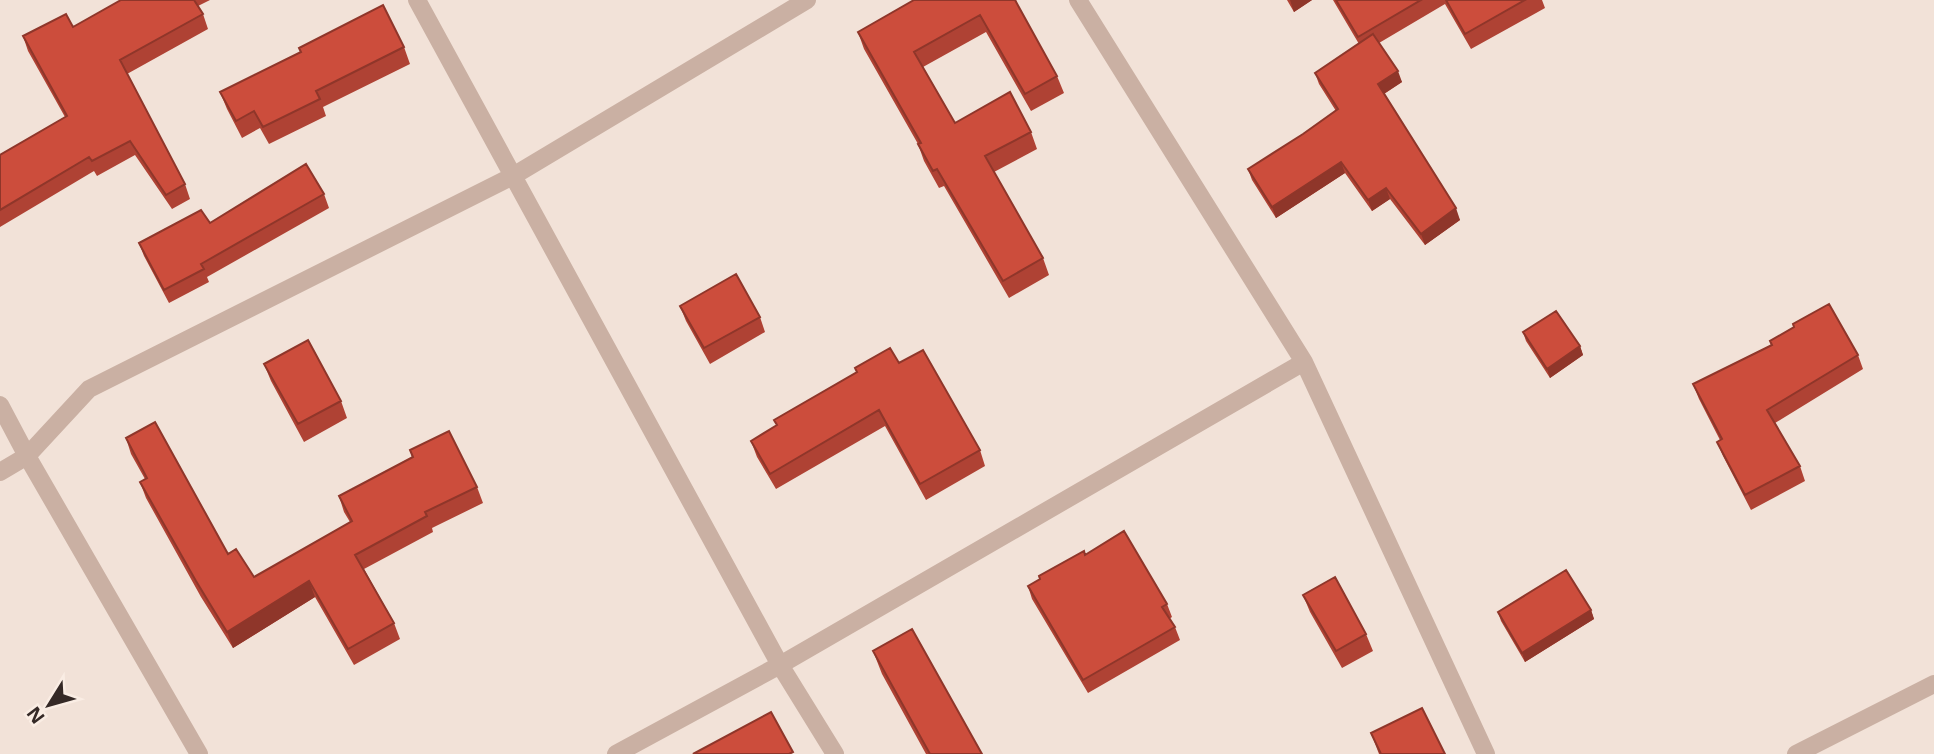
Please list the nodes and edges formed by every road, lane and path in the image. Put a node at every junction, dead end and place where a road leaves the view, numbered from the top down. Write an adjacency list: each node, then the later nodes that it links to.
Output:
1 (417, 0): 4 (street)
2 (807, 0): 4 (street)
3 (1078, 0): 5 (street)
4 (513, 176): 7 (street); 9 (street)
5 (1304, 362): 9 (street); 14 (street)
6 (0, 405): 7 (street)
7 (27, 456): 8 (street); 11 (street)
8 (0, 472)
9 (780, 665): 12 (street); 13 (street)
10 (1934, 684): 15 (street)
11 (199, 754)
12 (616, 754)
13 (835, 754)
14 (1486, 754)
15 (1796, 754)

